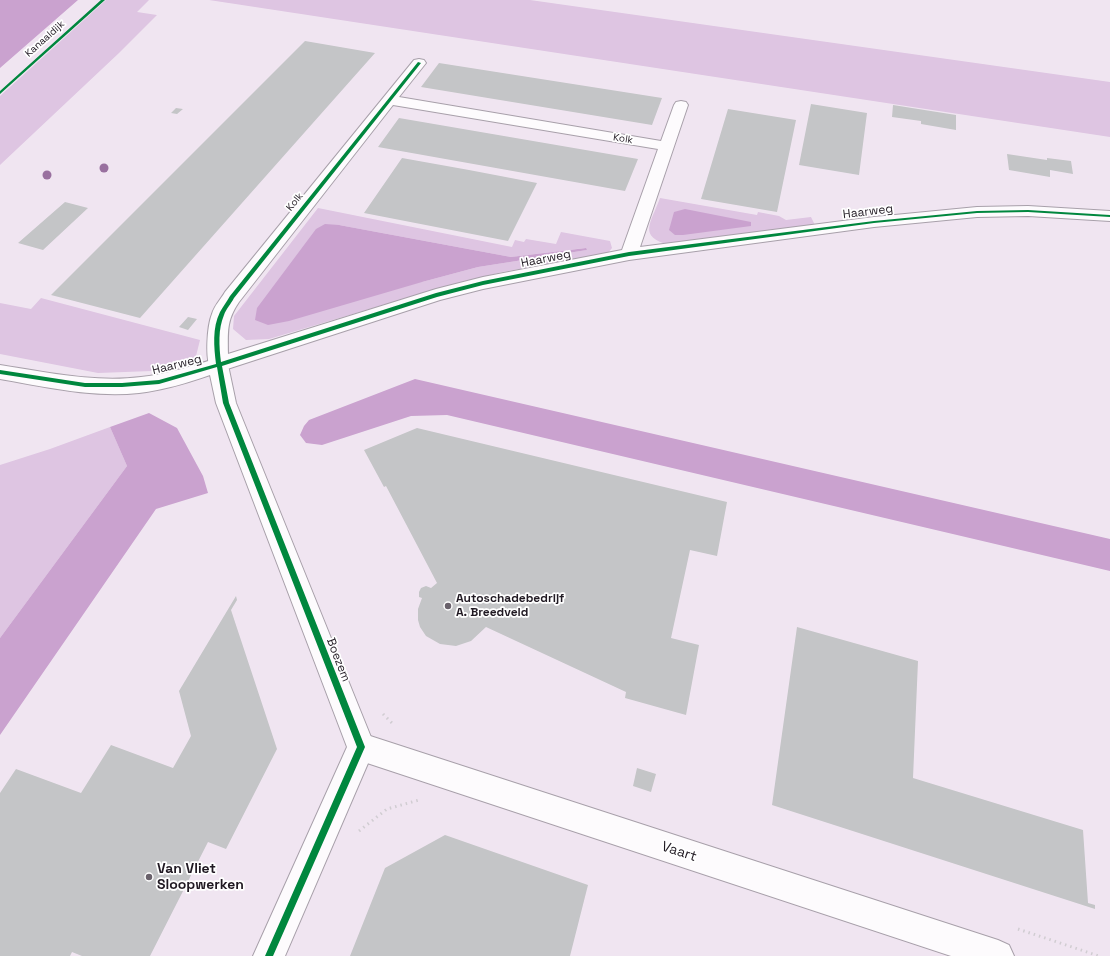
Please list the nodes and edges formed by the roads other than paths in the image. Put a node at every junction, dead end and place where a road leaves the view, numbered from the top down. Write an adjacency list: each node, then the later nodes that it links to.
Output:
1 (419, 63): 2 (street, Kolk)
2 (390, 100): 4 (street, Kolk); 7 (street, Kolk)
3 (681, 105): 4 (street)
4 (666, 146): 6 (street)
5 (1110, 216): 6 (street, Haarweg)
6 (629, 254): 7 (street, Haarweg)
7 (218, 366): 8 (street, Haarweg); 9 (street, Boezem)
8 (0, 372)
9 (361, 747): 10 (street); 11 (street, Vaart)
10 (269, 956)
11 (998, 956)

